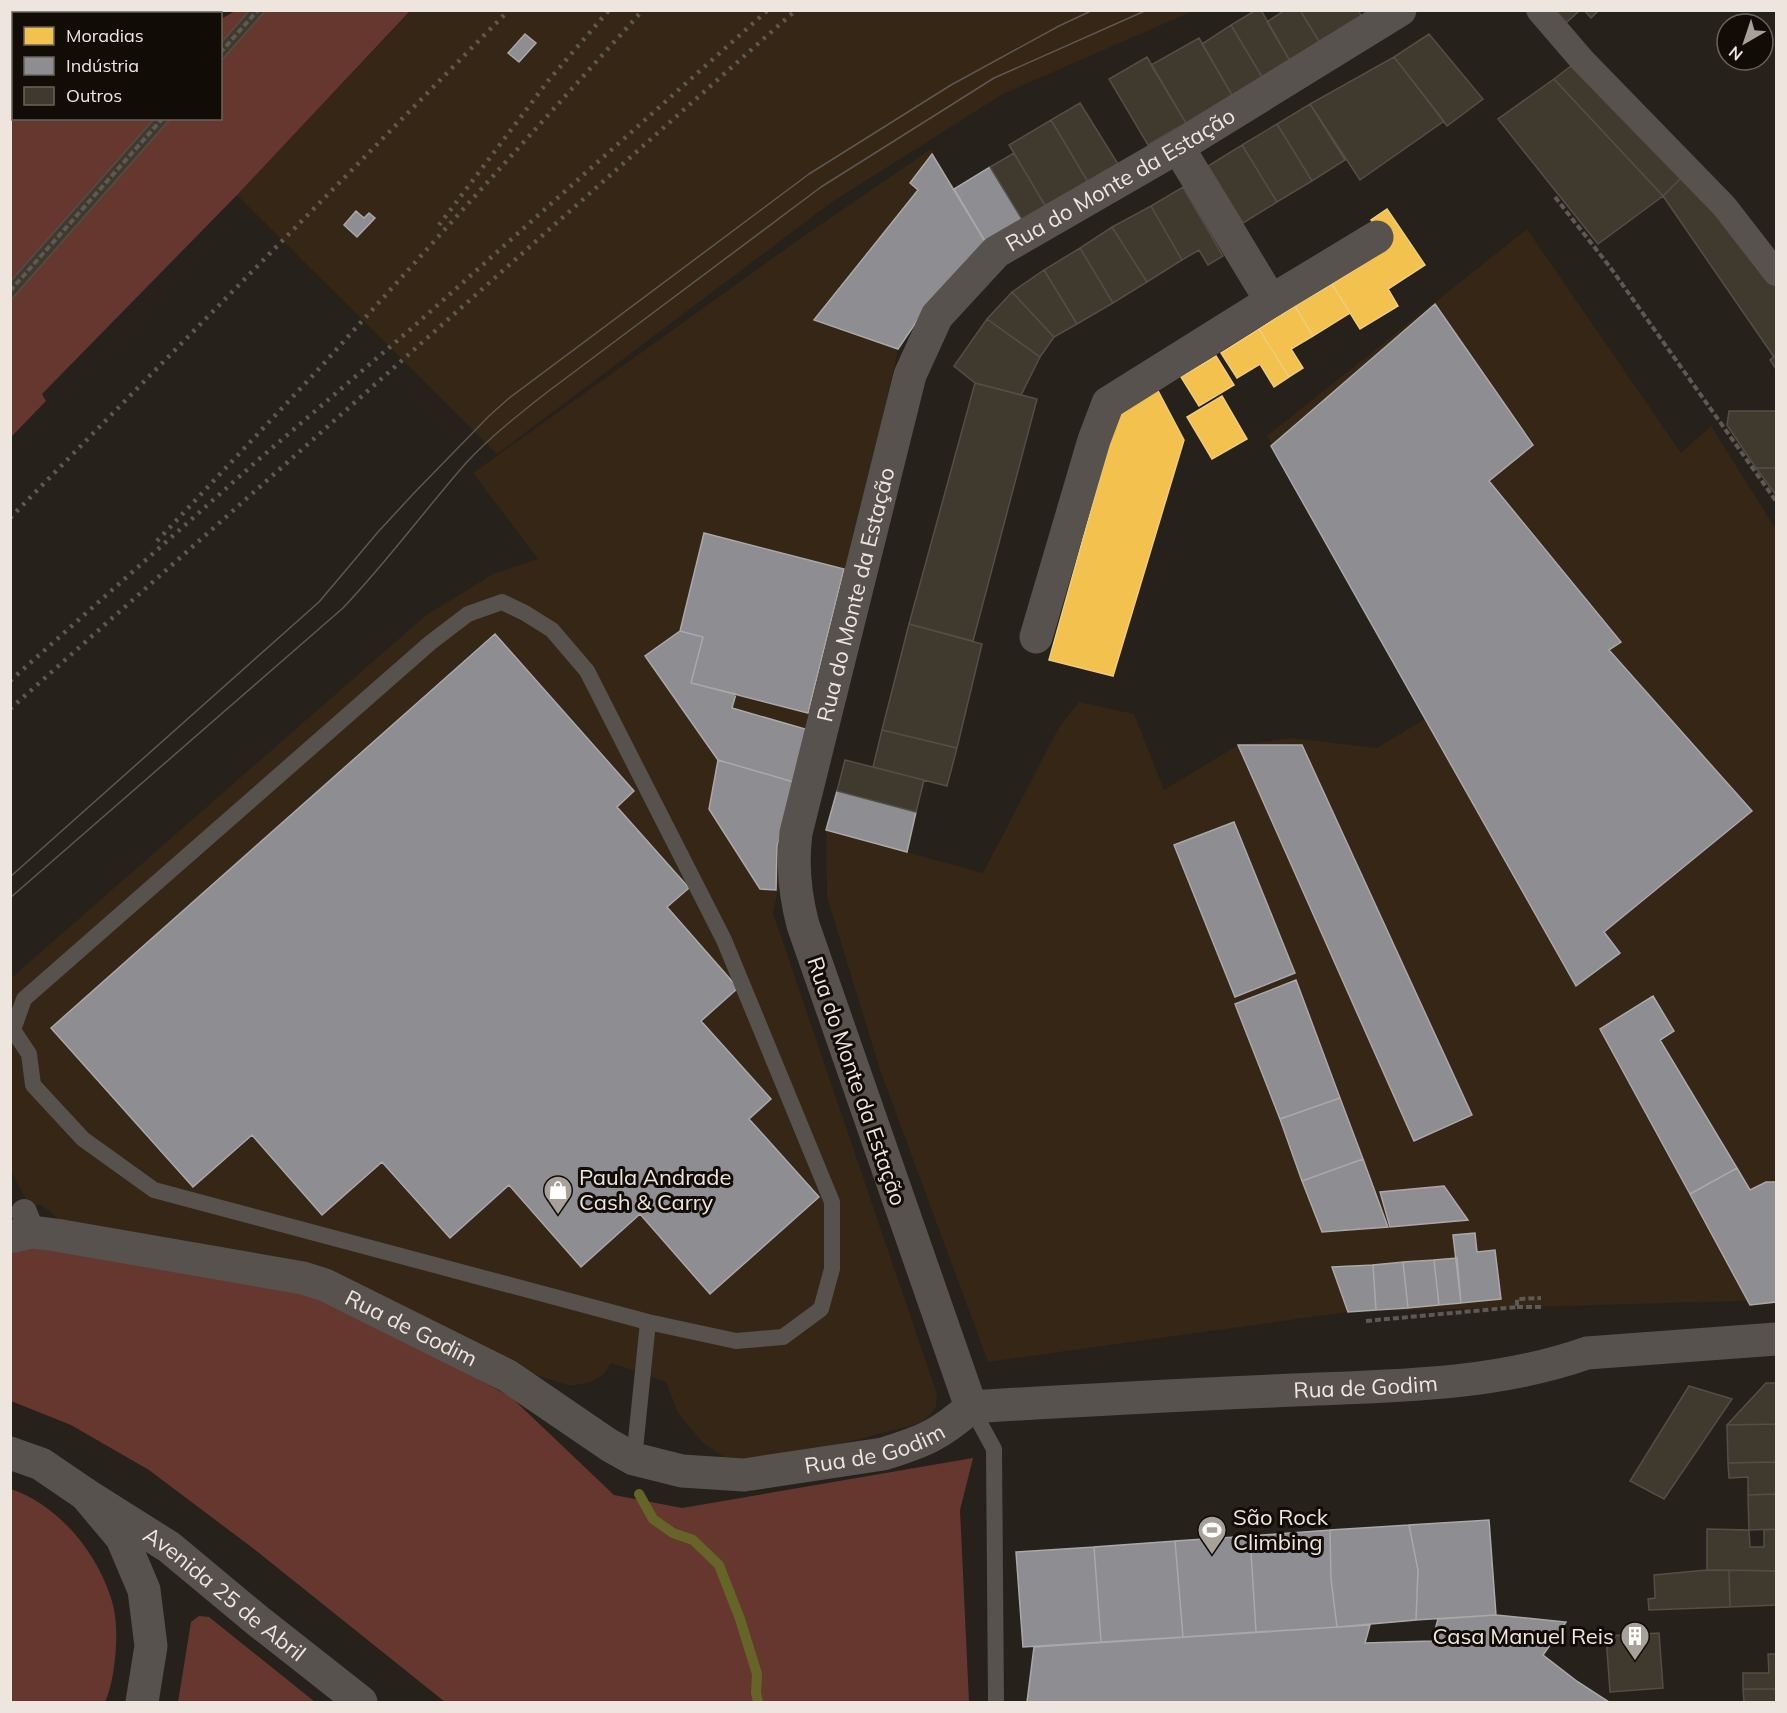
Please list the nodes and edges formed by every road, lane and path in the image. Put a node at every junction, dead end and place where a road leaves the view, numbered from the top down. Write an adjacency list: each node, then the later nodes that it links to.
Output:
1 (258, 10): 4 (path)
2 (1400, 10): 6 (street, Rua do Monte da Estação)
3 (1539, 10): 9 (street)
4 (222, 51)
5 (161, 120): 10 (path)
6 (1178, 147): 11 (street); 21 (street, Rua do Monte da Estação)
7 (1556, 197): 12 (path)
8 (1377, 237): 11 (street)
9 (1776, 273)
10 (10, 291)
11 (1271, 301): 13 (street)
12 (1776, 501)
13 (1036, 637)
14 (22, 1227): 23 (street, Rua de Godim)
15 (1541, 1298): 17 (path)
16 (1544, 1306): 17 (path)
17 (1517, 1307): 18 (path)
18 (1366, 1321)
19 (648, 1322): 19 (lane); 23 (lane)
20 (1776, 1339): 21 (street, Rua de Godim)
21 (971, 1407): 23 (street, Rua de Godim); 27 (lane)
22 (10, 1453): 24 (street)
23 (634, 1459)
24 (85, 1494): 25 (street); 26 (street, Avenida 25 de Abril)
25 (142, 1702)
26 (361, 1702)
27 (996, 1702)

